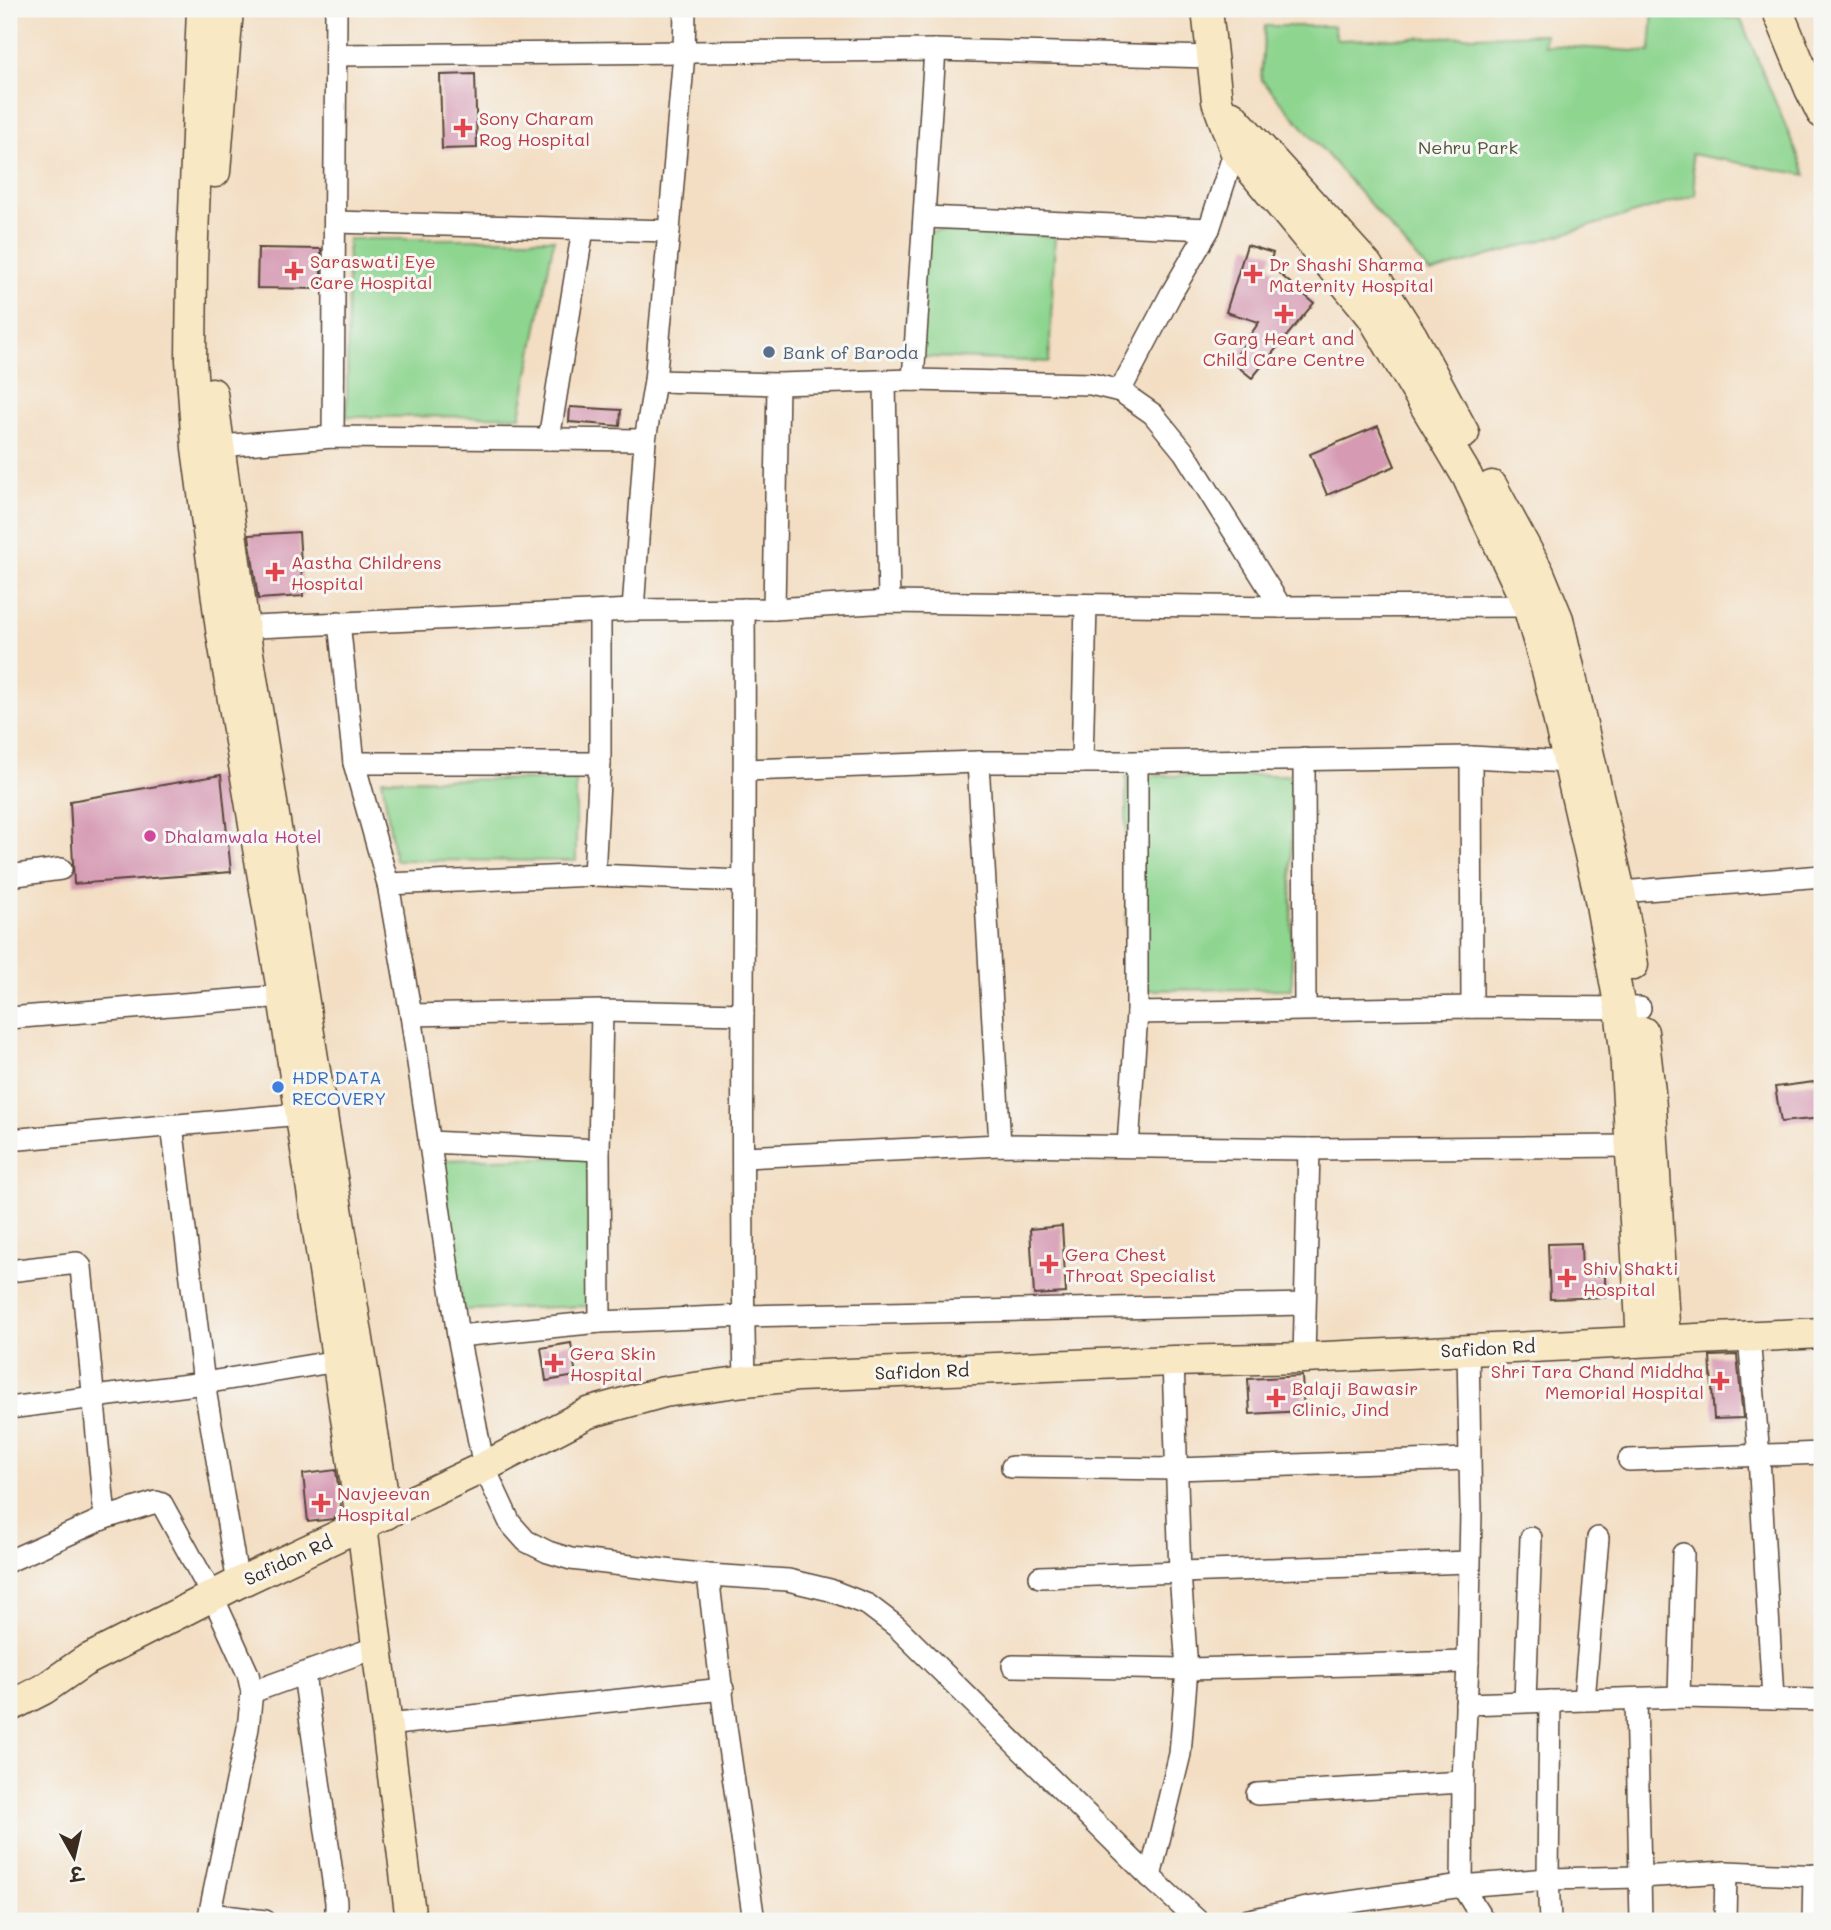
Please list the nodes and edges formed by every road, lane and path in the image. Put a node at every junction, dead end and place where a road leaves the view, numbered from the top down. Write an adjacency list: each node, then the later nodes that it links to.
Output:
1 (202, 9): 27 (street)
2 (228, 9): 27 (street)
3 (337, 9): 9 (street)
4 (685, 9): 8 (street)
5 (1207, 9): 10 (street)
6 (1777, 9): 12 (street)
7 (935, 50): 8 (street); 10 (street); 14 (street)
8 (684, 53): 9 (street); 18 (street)
9 (336, 55): 15 (street)
10 (1211, 57): 11 (street)
11 (1217, 101): 13 (street); 29 (street)
12 (1822, 113)
13 (1236, 150): 17 (street); 29 (street)
14 (925, 217): 17 (street); 19 (street)
15 (335, 222): 16 (street); 24 (street)
16 (583, 229): 18 (street); 25 (street)
17 (1209, 229): 23 (street)
18 (669, 231): 20 (street)
19 (913, 380): 21 (street); 23 (street)
20 (655, 381): 22 (street); 26 (street)
21 (885, 382): 22 (street); 28 (street)
22 (778, 384): 33 (street)
23 (1121, 391): 31 (street)
24 (333, 437): 25 (street); 27 (street)
25 (549, 439): 26 (street)
26 (645, 440): 34 (street)
27 (208, 447): 37 (street)
28 (889, 602): 30 (street); 33 (street)
29 (1539, 603): 31 (street); 43 (street); 53 (street)
30 (1086, 605): 31 (street); 41 (street)
31 (1281, 607)
32 (744, 608): 33 (street); 34 (street); 46 (street)
33 (774, 609)
34 (633, 610): 35 (street)
35 (600, 612): 36 (street); 45 (street)
36 (339, 622): 37 (street); 44 (street)
37 (233, 628): 54 (street)
38 (1471, 757): 39 (street); 43 (street); 55 (street)
39 (1304, 758): 42 (street); 56 (street)
40 (978, 762): 41 (street); 46 (street); 67 (street)
41 (1082, 762): 42 (street)
42 (1137, 762): 59 (street)
43 (1568, 762): 53 (street)
44 (354, 763): 45 (street); 52 (street)
45 (600, 763): 48 (street)
46 (746, 770): 51 (street)
47 (61, 869): 49 (street)
48 (594, 875): 51 (street); 52 (street)
49 (9, 876)
50 (1822, 876): 53 (street)
51 (742, 881): 60 (street)
52 (388, 884): 61 (street)
53 (1610, 893): 57 (street)
54 (294, 995): 62 (street); 63 (street); 97 (street)
55 (1472, 1007): 56 (street); 57 (street)
56 (1305, 1009): 59 (street)
57 (1630, 1009): 69 (street); 80 (street)
58 (602, 1011): 60 (street); 61 (street); 71 (street)
59 (1137, 1013): 68 (street)
60 (743, 1014): 72 (street)
61 (411, 1015): 66 (street)
62 (9, 1018)
63 (301, 1114): 64 (street); 84 (street)
64 (172, 1125): 65 (street); 86 (street)
65 (9, 1140)
66 (429, 1142): 71 (street); 78 (street)
67 (1000, 1144): 68 (street); 72 (street)
68 (1128, 1146): 70 (street)
69 (1631, 1146): 70 (street); 80 (street)
70 (1309, 1149): 74 (street)
71 (599, 1150): 76 (street)
72 (743, 1157): 75 (street)
73 (9, 1271): 87 (street)
74 (1304, 1304): 75 (street); 82 (street)
75 (743, 1316): 76 (street); 85 (street)
76 (600, 1322): 78 (street)
77 (1822, 1333): 79 (street, Safidon Rd)
78 (458, 1336): 93 (street)
79 (1749, 1336): 80 (street, Safidon Rd); 90 (street)
80 (1653, 1341): 81 (street, Safidon Rd)
81 (1468, 1349): 82 (street, Safidon Rd); 91 (street)
82 (1304, 1358): 83 (street, Safidon Rd)
83 (1173, 1361): 85 (street, Safidon Rd); 95 (street)
84 (337, 1362): 86 (street); 97 (street)
85 (745, 1381): 93 (street, Safidon Rd)
86 (204, 1382): 87 (street); 106 (street)
87 (92, 1398): 88 (street); 96 (street)
88 (9, 1408)
89 (1822, 1453): 90 (street)
90 (1759, 1457): 92 (street); 119 (street)
91 (1469, 1459): 95 (street); 102 (street)
92 (1629, 1460)
93 (484, 1467): 97 (street, Safidon Rd); 104 (street)
94 (1012, 1467): 95 (street)
95 (1176, 1469): 103 (street)
96 (105, 1518): 101 (street); 107 (street)
97 (374, 1519): 106 (street, Safidon Rd); 108 (street)
98 (1531, 1538): 122 (street)
99 (1598, 1538): 120 (street)
100 (1683, 1554): 117 (street)
101 (9, 1561)
102 (1469, 1562): 103 (street); 110 (street)
103 (1181, 1573): 105 (street); 112 (street)
104 (708, 1575): 114 (street); 131 (street)
105 (1040, 1577)
106 (239, 1583): 107 (street, Safidon Rd)
107 (213, 1597): 109 (street, Safidon Rd); 116 (street)
108 (377, 1647): 113 (street); 126 (street)
109 (83, 1662): 115 (street, Safidon Rd); 125 (street, Safidon Rd)
110 (1468, 1662): 112 (street); 124 (street)
111 (1013, 1666): 112 (street)
112 (1187, 1669): 131 (street)
113 (304, 1674): 116 (street); 137 (street)
114 (723, 1689): 126 (street); 139 (street)
115 (9, 1690)
116 (252, 1692): 135 (street)
117 (1679, 1697): 118 (street); 119 (street)
118 (1636, 1699): 120 (street); 132 (street)
119 (1773, 1699): 121 (street)
120 (1584, 1700): 123 (street)
121 (1822, 1700)
122 (1525, 1701): 123 (street); 124 (street)
123 (1550, 1701): 133 (street)
124 (1466, 1704): 127 (street)
125 (9, 1707)
126 (387, 1726): 138 (street)
127 (1462, 1782): 128 (street); 134 (street)
128 (1257, 1794)
129 (1726, 1872): 130 (street); 132 (street); 145 (street)
130 (1818, 1876): 146 (street)
131 (1150, 1877): 140 (street)
132 (1640, 1877): 133 (street); 144 (street)
133 (1548, 1879): 134 (street); 143 (street)
134 (1462, 1886): 141 (street); 142 (street)
135 (209, 1918): 136 (street)
136 (265, 1921)
137 (333, 1921)
138 (411, 1921)
139 (754, 1921)
140 (1198, 1921)
141 (1244, 1921)
142 (1484, 1921)
143 (1550, 1921)
144 (1641, 1921)
145 (1725, 1921)
146 (1813, 1921)

